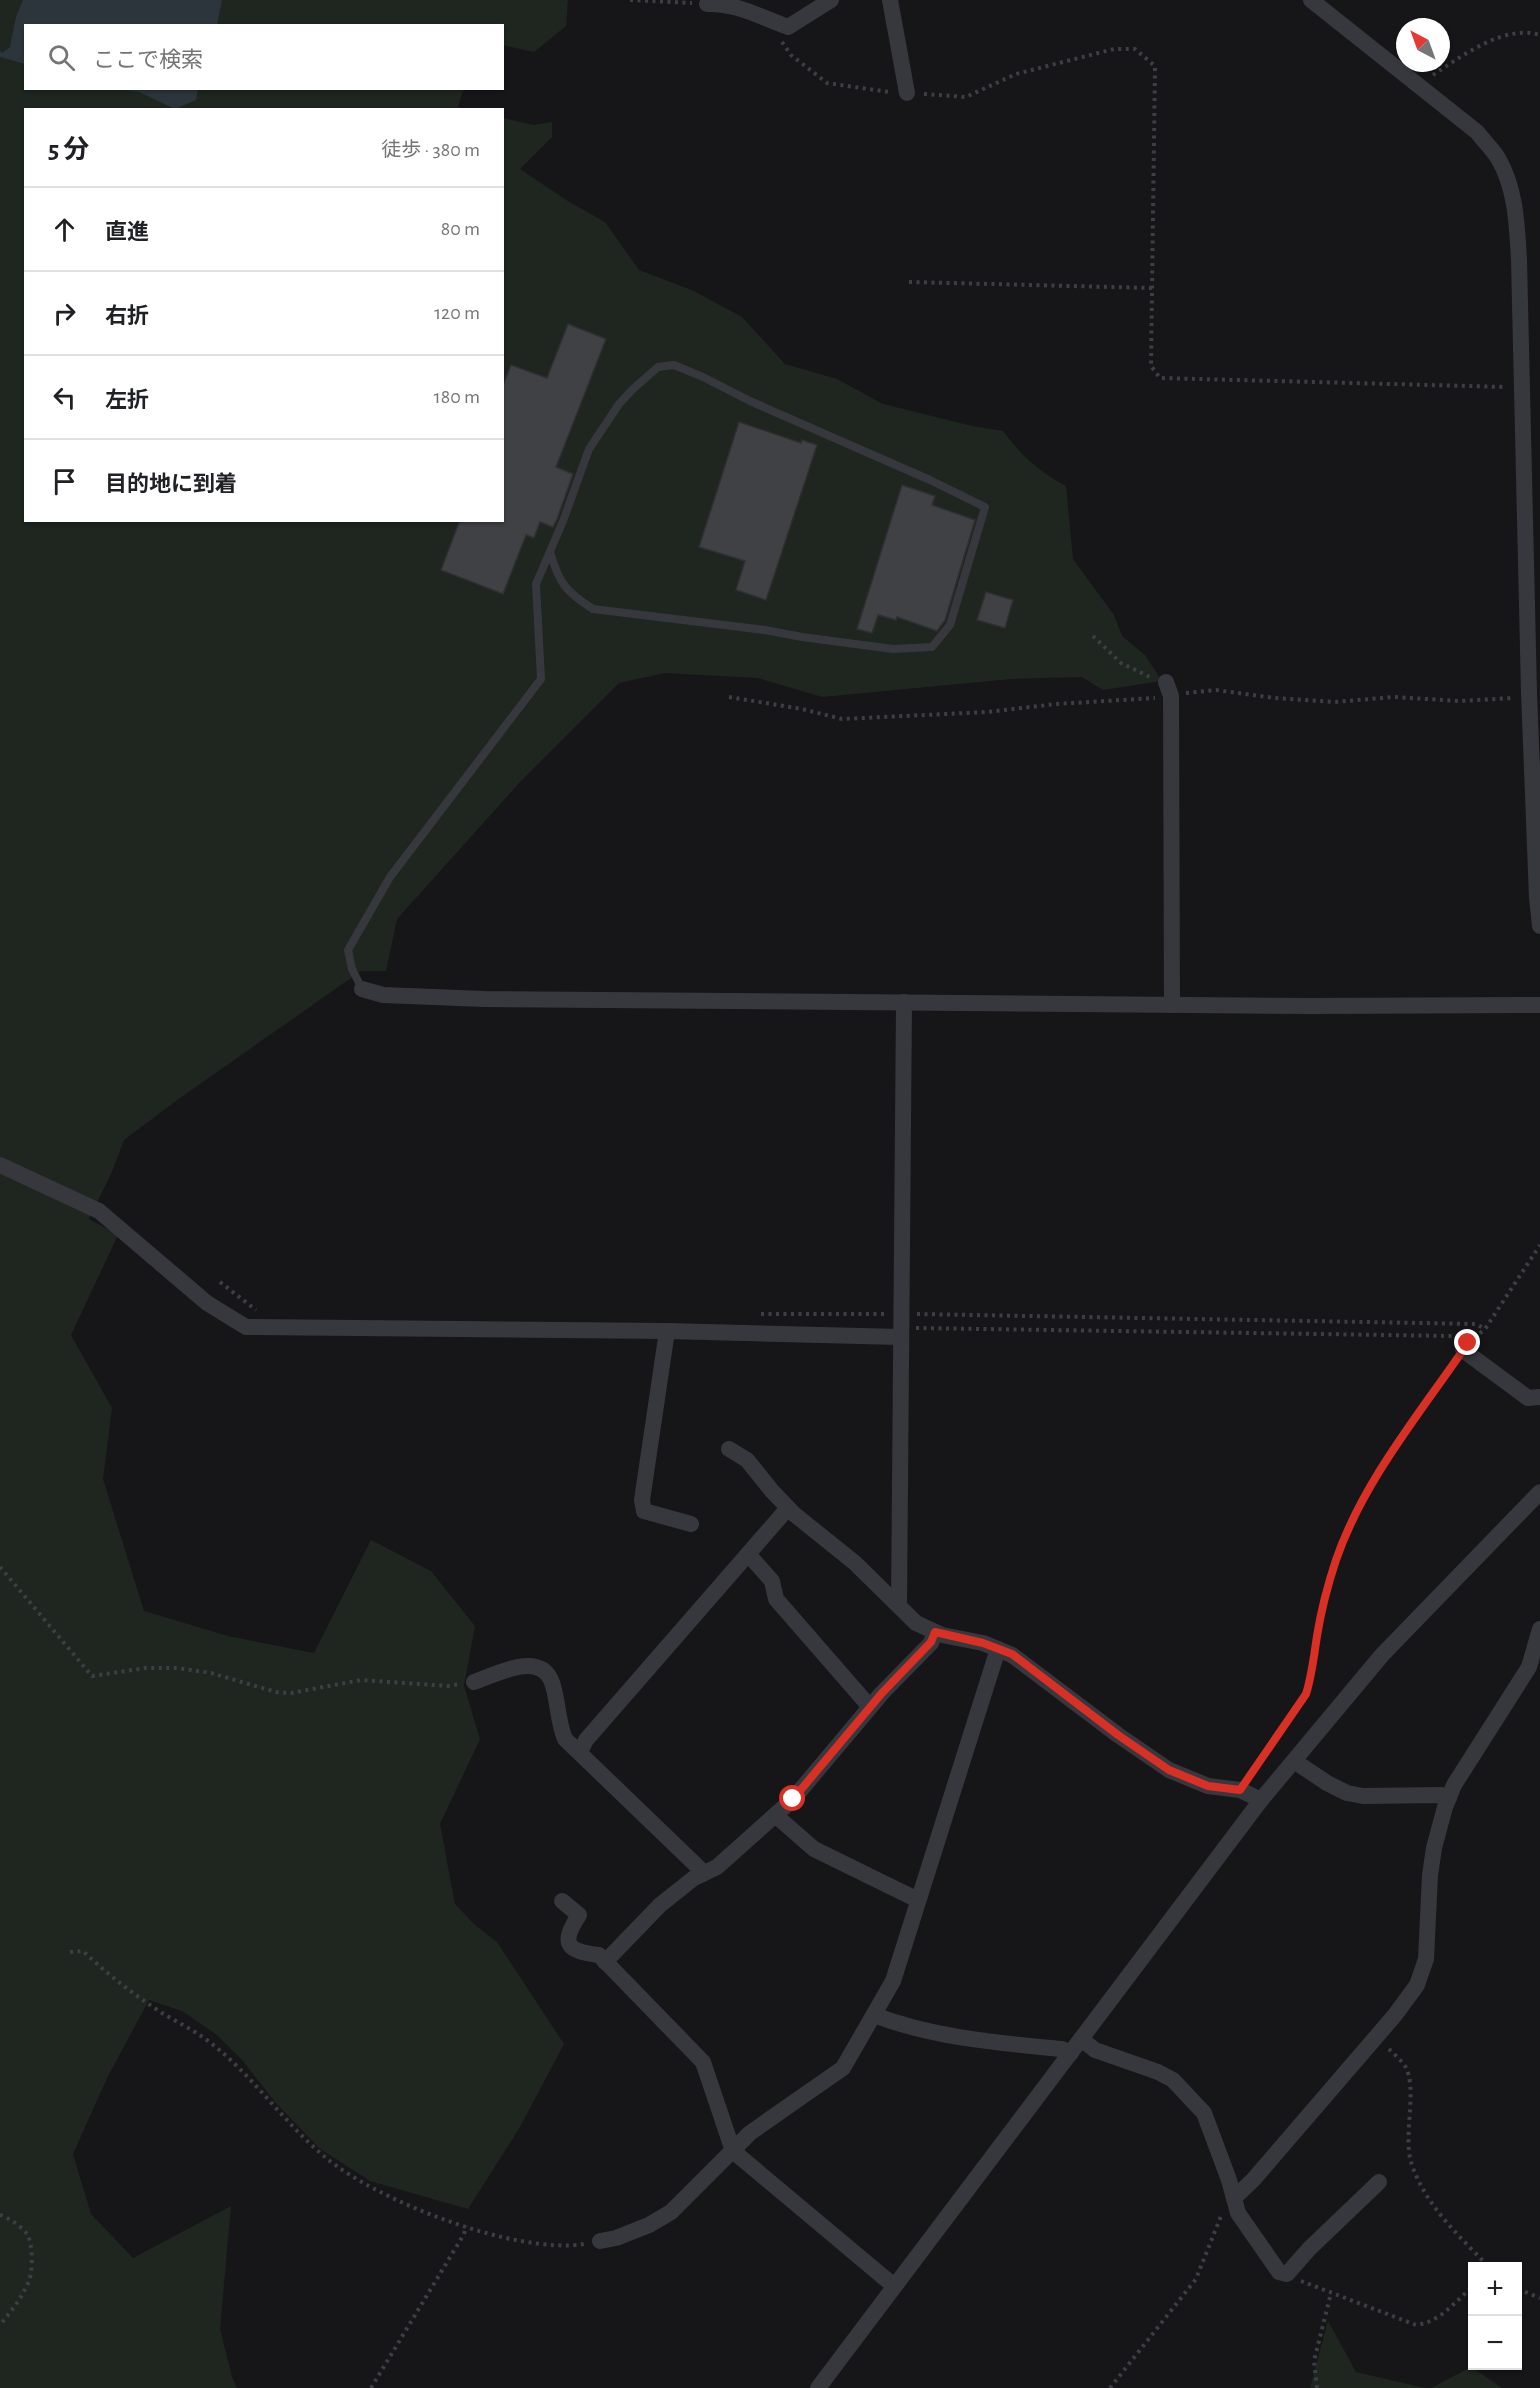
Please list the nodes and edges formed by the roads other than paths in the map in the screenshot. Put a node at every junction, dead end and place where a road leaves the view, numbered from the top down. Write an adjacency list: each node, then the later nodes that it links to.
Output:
1 (831, 0): 4 (street)
2 (890, 0): 5 (street)
3 (1311, 0): 8 (street)
4 (707, 4)
5 (907, 93)
6 (550, 552): 6 (lane); 9 (lane)
7 (1168, 689): 11 (street)
8 (1540, 926)
9 (362, 989): 10 (street)
10 (903, 1002): 11 (street); 14 (street)
11 (1172, 1005): 12 (street)
12 (1540, 1005)
13 (0, 1165): 15 (street)
14 (900, 1324): 15 (street); 23 (street)
15 (667, 1331): 21 (street)
16 (1466, 1347): 17 (street)
17 (1540, 1397)
18 (729, 1449): 20 (street)
19 (1540, 1492): 30 (street)
20 (788, 1508): 22 (street); 23 (street)
21 (691, 1524)
22 (748, 1554): 28 (street); 29 (street)
23 (899, 1605): 25 (street)
24 (1540, 1629): 31 (street)
25 (935, 1632): 26 (street); 28 (street)
26 (998, 1649): 32 (street); 35 (street)
27 (474, 1682): 29 (street)
28 (870, 1707): 33 (street)
29 (580, 1752): 34 (street)
30 (1294, 1761): 31 (street); 32 (street)
31 (1449, 1798): 42 (street)
32 (1261, 1800): 39 (street)
33 (775, 1815): 34 (street); 35 (street)
34 (703, 1874): 37 (street)
35 (918, 1900): 38 (street)
36 (562, 1901): 37 (street)
37 (605, 1962): 40 (street)
38 (874, 2015): 39 (street); 40 (street)
39 (1076, 2046): 42 (street); 44 (street)
40 (733, 2151): 43 (street); 44 (street)
41 (1379, 2182): 42 (street)
42 (1234, 2198)
43 (600, 2241)
44 (894, 2286): 45 (street)
45 (818, 2388)

